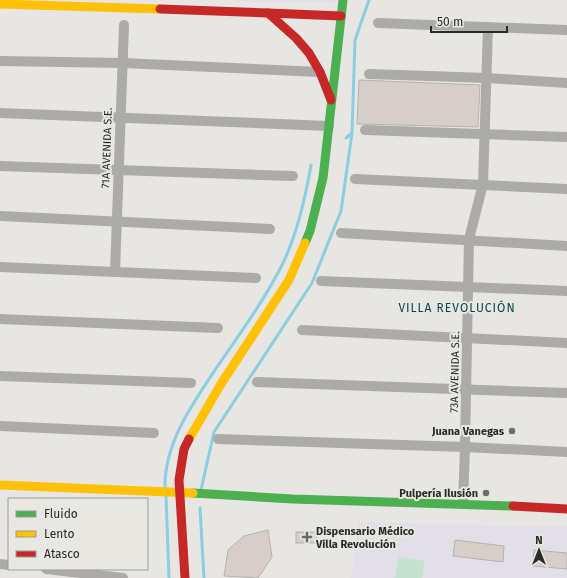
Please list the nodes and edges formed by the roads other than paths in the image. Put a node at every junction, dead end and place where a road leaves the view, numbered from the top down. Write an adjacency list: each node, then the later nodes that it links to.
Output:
1 (343, 0): 4 (street)
2 (0, 4): 3 (street)
3 (268, 13): 4 (street); 11 (street)
4 (341, 16): 15 (street)
5 (378, 23): 7 (street)
6 (124, 25): 10 (street, 71A AVENIDA S.E.)
7 (488, 27): 8 (street); 13 (street, 73A AVENIDA S.E.)
8 (567, 30)
9 (0, 60): 10 (street)
10 (123, 63): 11 (street); 17 (street, 71A AVENIDA S.E.)
11 (320, 72): 15 (street)
12 (369, 74): 13 (street)
13 (487, 78): 14 (street); 20 (street, 73A AVENIDA S.E.)
14 (567, 83)
15 (332, 103): 18 (street)
16 (0, 113): 17 (street)
17 (121, 118): 18 (street); 23 (street, 71A AVENIDA S.E.)
18 (329, 126): 56 (street)
19 (365, 130): 20 (street)
20 (485, 134): 21 (street); 26 (street, 73A AVENIDA S.E.)
21 (567, 136)
22 (0, 166): 23 (street)
23 (118, 170): 24 (street); 29 (street, 71A AVENIDA S.E.)
24 (293, 176)
25 (355, 179): 26 (street)
26 (483, 184): 27 (street); 32 (street, 73A AVENIDA S.E.)
27 (567, 189)
28 (0, 216): 29 (street)
29 (117, 221): 30 (street); 35 (street, 71A AVENIDA S.E.)
30 (270, 229)
31 (342, 233): 32 (street)
32 (469, 239): 33 (street); 38 (street, 73A AVENIDA S.E.)
33 (567, 246)
34 (0, 267): 35 (street)
35 (115, 272): 36 (street)
36 (256, 278)
37 (321, 281): 38 (street)
38 (468, 287): 39 (street); 43 (street, 73A AVENIDA S.E.)
39 (567, 291)
40 (0, 319): 41 (street)
41 (218, 328)
42 (302, 330): 43 (street)
43 (467, 338): 44 (street); 48 (street, 73A AVENIDA S.E.)
44 (567, 343)
45 (0, 376): 47 (street)
46 (257, 382): 48 (street)
47 (191, 383)
48 (466, 389): 49 (street); 53 (street, 73A AVENIDA S.E.)
49 (567, 393)
50 (0, 426): 51 (street)
51 (154, 433)
52 (218, 439): 53 (street)
53 (465, 447): 54 (street); 57 (street, 73A AVENIDA S.E.)
54 (567, 452)
55 (0, 485): 56 (street)
56 (175, 492): 57 (street); 61 (street)
57 (463, 504): 58 (street)
58 (567, 509)
59 (55, 570): 60 (street)
60 (124, 578)
61 (185, 578)

